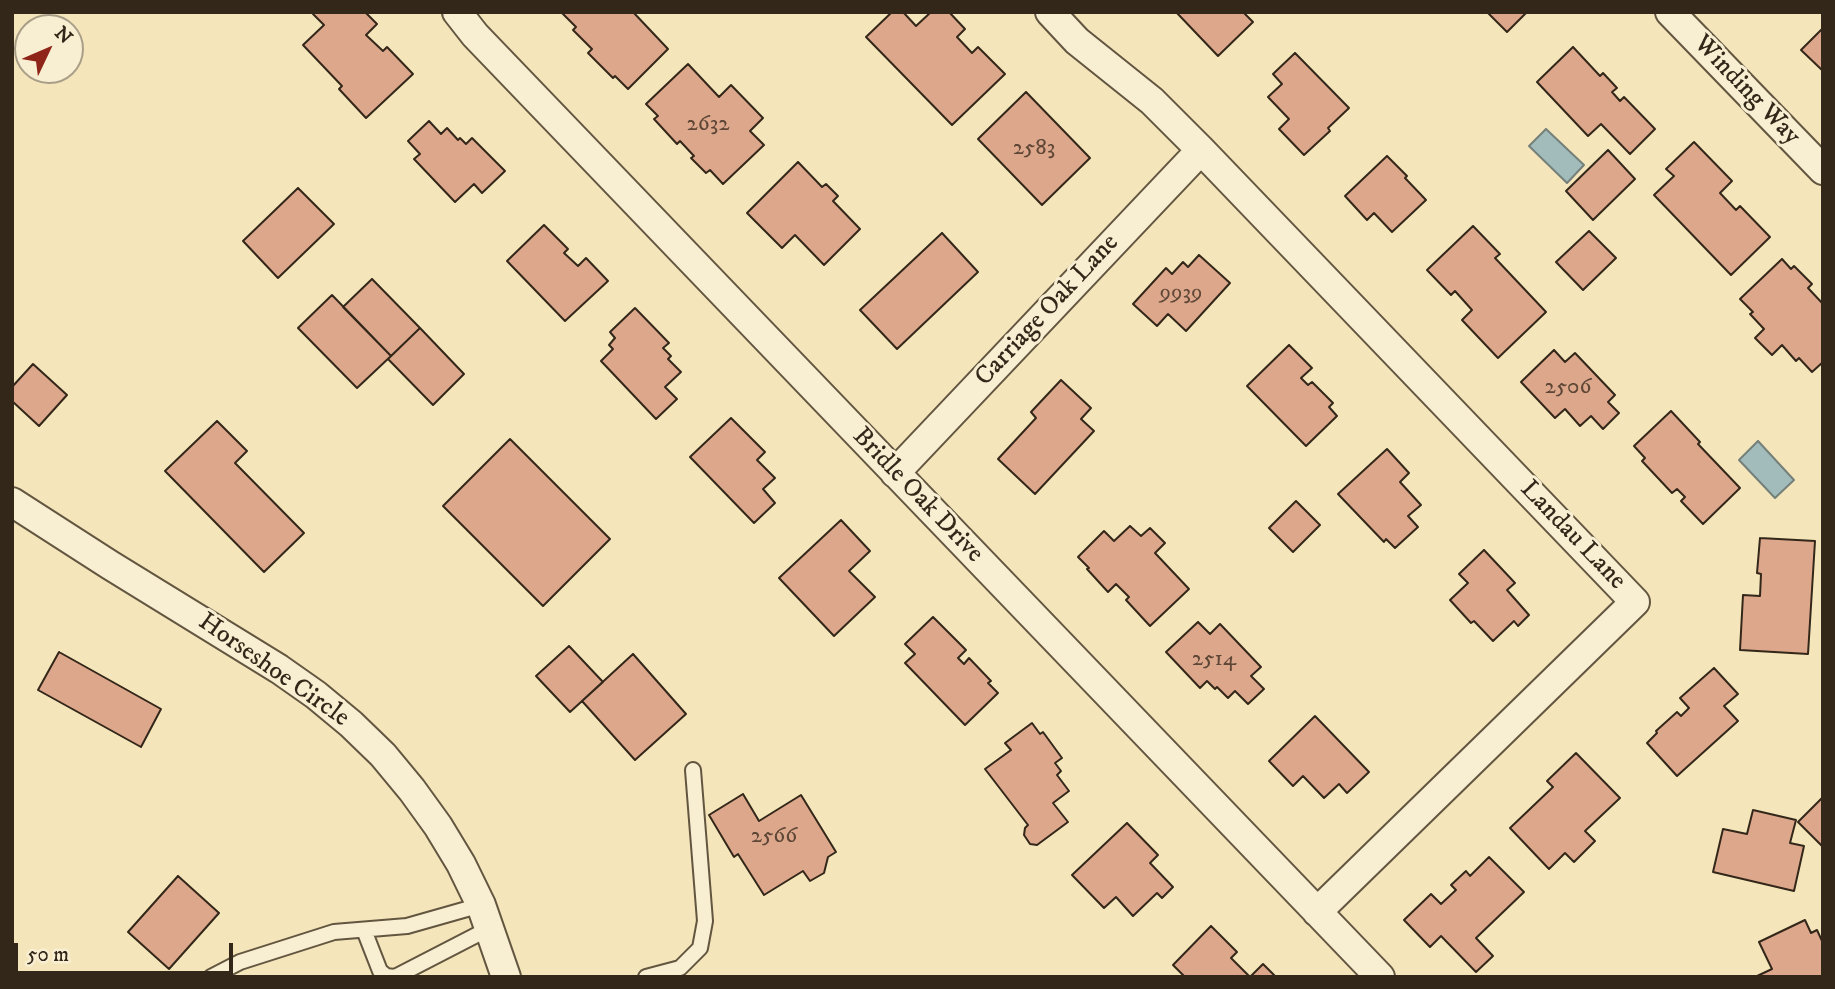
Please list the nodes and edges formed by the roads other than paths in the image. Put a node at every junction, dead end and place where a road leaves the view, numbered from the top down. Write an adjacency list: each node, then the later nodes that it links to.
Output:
1 (457, 12): 6 (street, Bridle Oak Drive)
2 (1050, 12): 4 (street)
3 (1670, 12): 5 (street, Winding Way)
4 (1200, 150): 6 (street, Carriage Oak Lane); 9 (street, Landau Lane)
5 (1823, 170)
6 (895, 473): 9 (street, Bridle Oak Drive)
7 (12, 502): 10 (street, Horseshoe Circle)
8 (693, 770): 14 (lane)
9 (1317, 912): 15 (street, Bridle Oak Drive)
10 (485, 916): 11 (lane); 11 (lane); 13 (street, Horseshoe Circle)
11 (364, 930): 12 (lane)
12 (211, 977)
13 (506, 977)
14 (646, 977)
15 (1380, 977)

